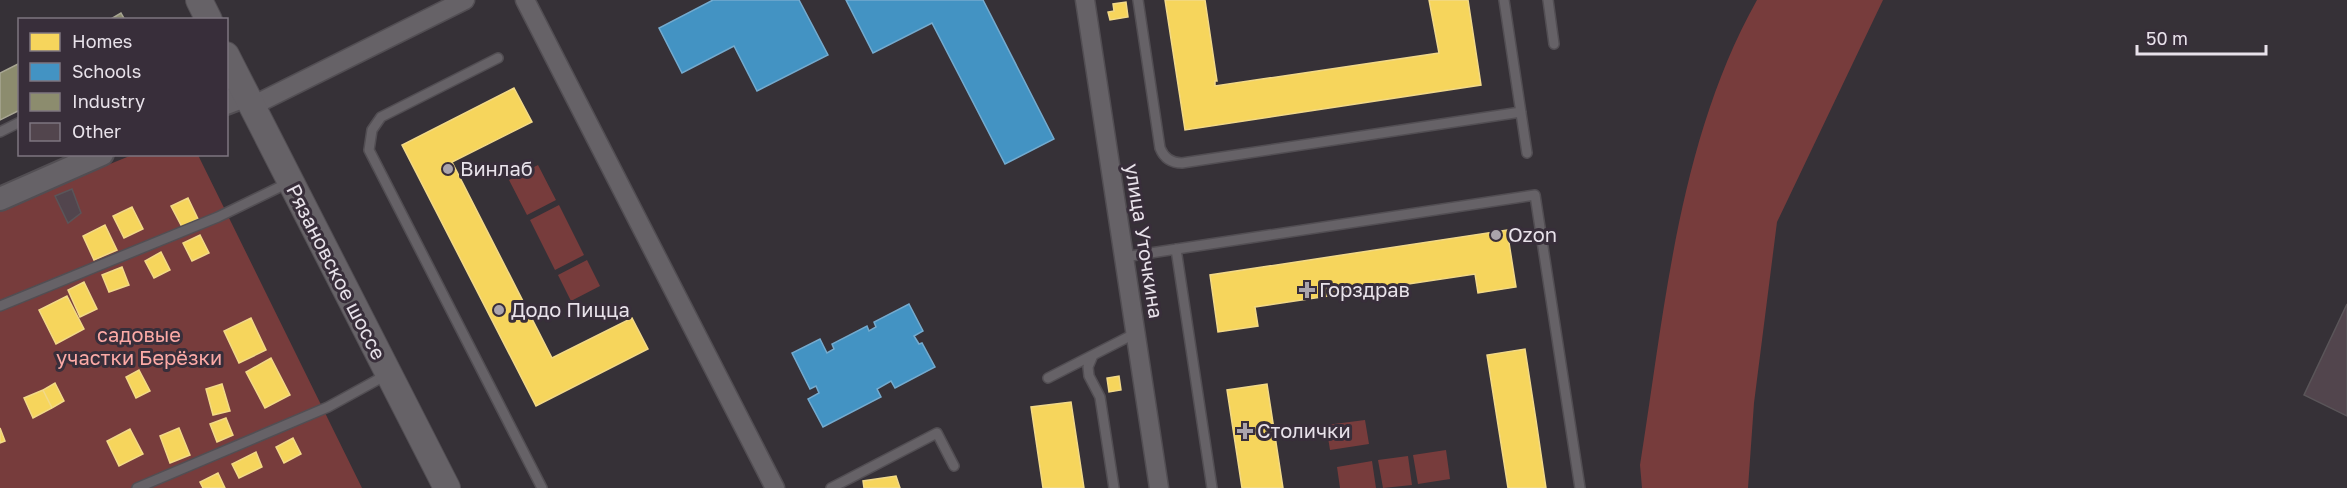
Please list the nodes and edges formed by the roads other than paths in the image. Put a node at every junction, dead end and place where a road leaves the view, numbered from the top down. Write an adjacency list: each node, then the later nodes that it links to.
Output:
1 (199, 0): 8 (main road)
2 (465, 0): 12 (street)
3 (525, 0): 31 (street)
4 (1085, 0): 21 (street, улица Уточкина)
5 (1138, 0): 13 (lane)
6 (1504, 0): 13 (lane)
7 (1548, 0): 9 (lane)
8 (208, 18)
9 (1554, 44)
10 (498, 58): 30 (lane)
11 (228, 61): 12 (main road, Рязановское шоссе)
12 (242, 102): 18 (main road, Рязановское шоссе)
13 (1521, 112): 16 (lane)
14 (18, 123): 15 (lane)
15 (0, 132)
16 (1527, 153)
17 (97, 156): 19 (street)
18 (290, 182): 22 (lane); 25 (main road, Рязановское шоссе)
19 (0, 199)
20 (1176, 249): 21 (lane); 35 (lane); 36 (lane)
21 (1124, 256): 23 (street, улица Уточкина)
22 (0, 306)
23 (1136, 333): 24 (lane); 34 (street, улица Уточкина)
24 (1093, 355): 26 (lane); 33 (lane)
25 (388, 374): 28 (lane); 29 (main road, Рязановское шоссе)
26 (1048, 378)
27 (954, 466): 32 (lane)
28 (137, 488)
29 (447, 488)
30 (542, 488)
31 (775, 488)
32 (831, 488)
33 (1114, 488)
34 (1159, 488)
35 (1212, 488)
36 (1580, 488)

